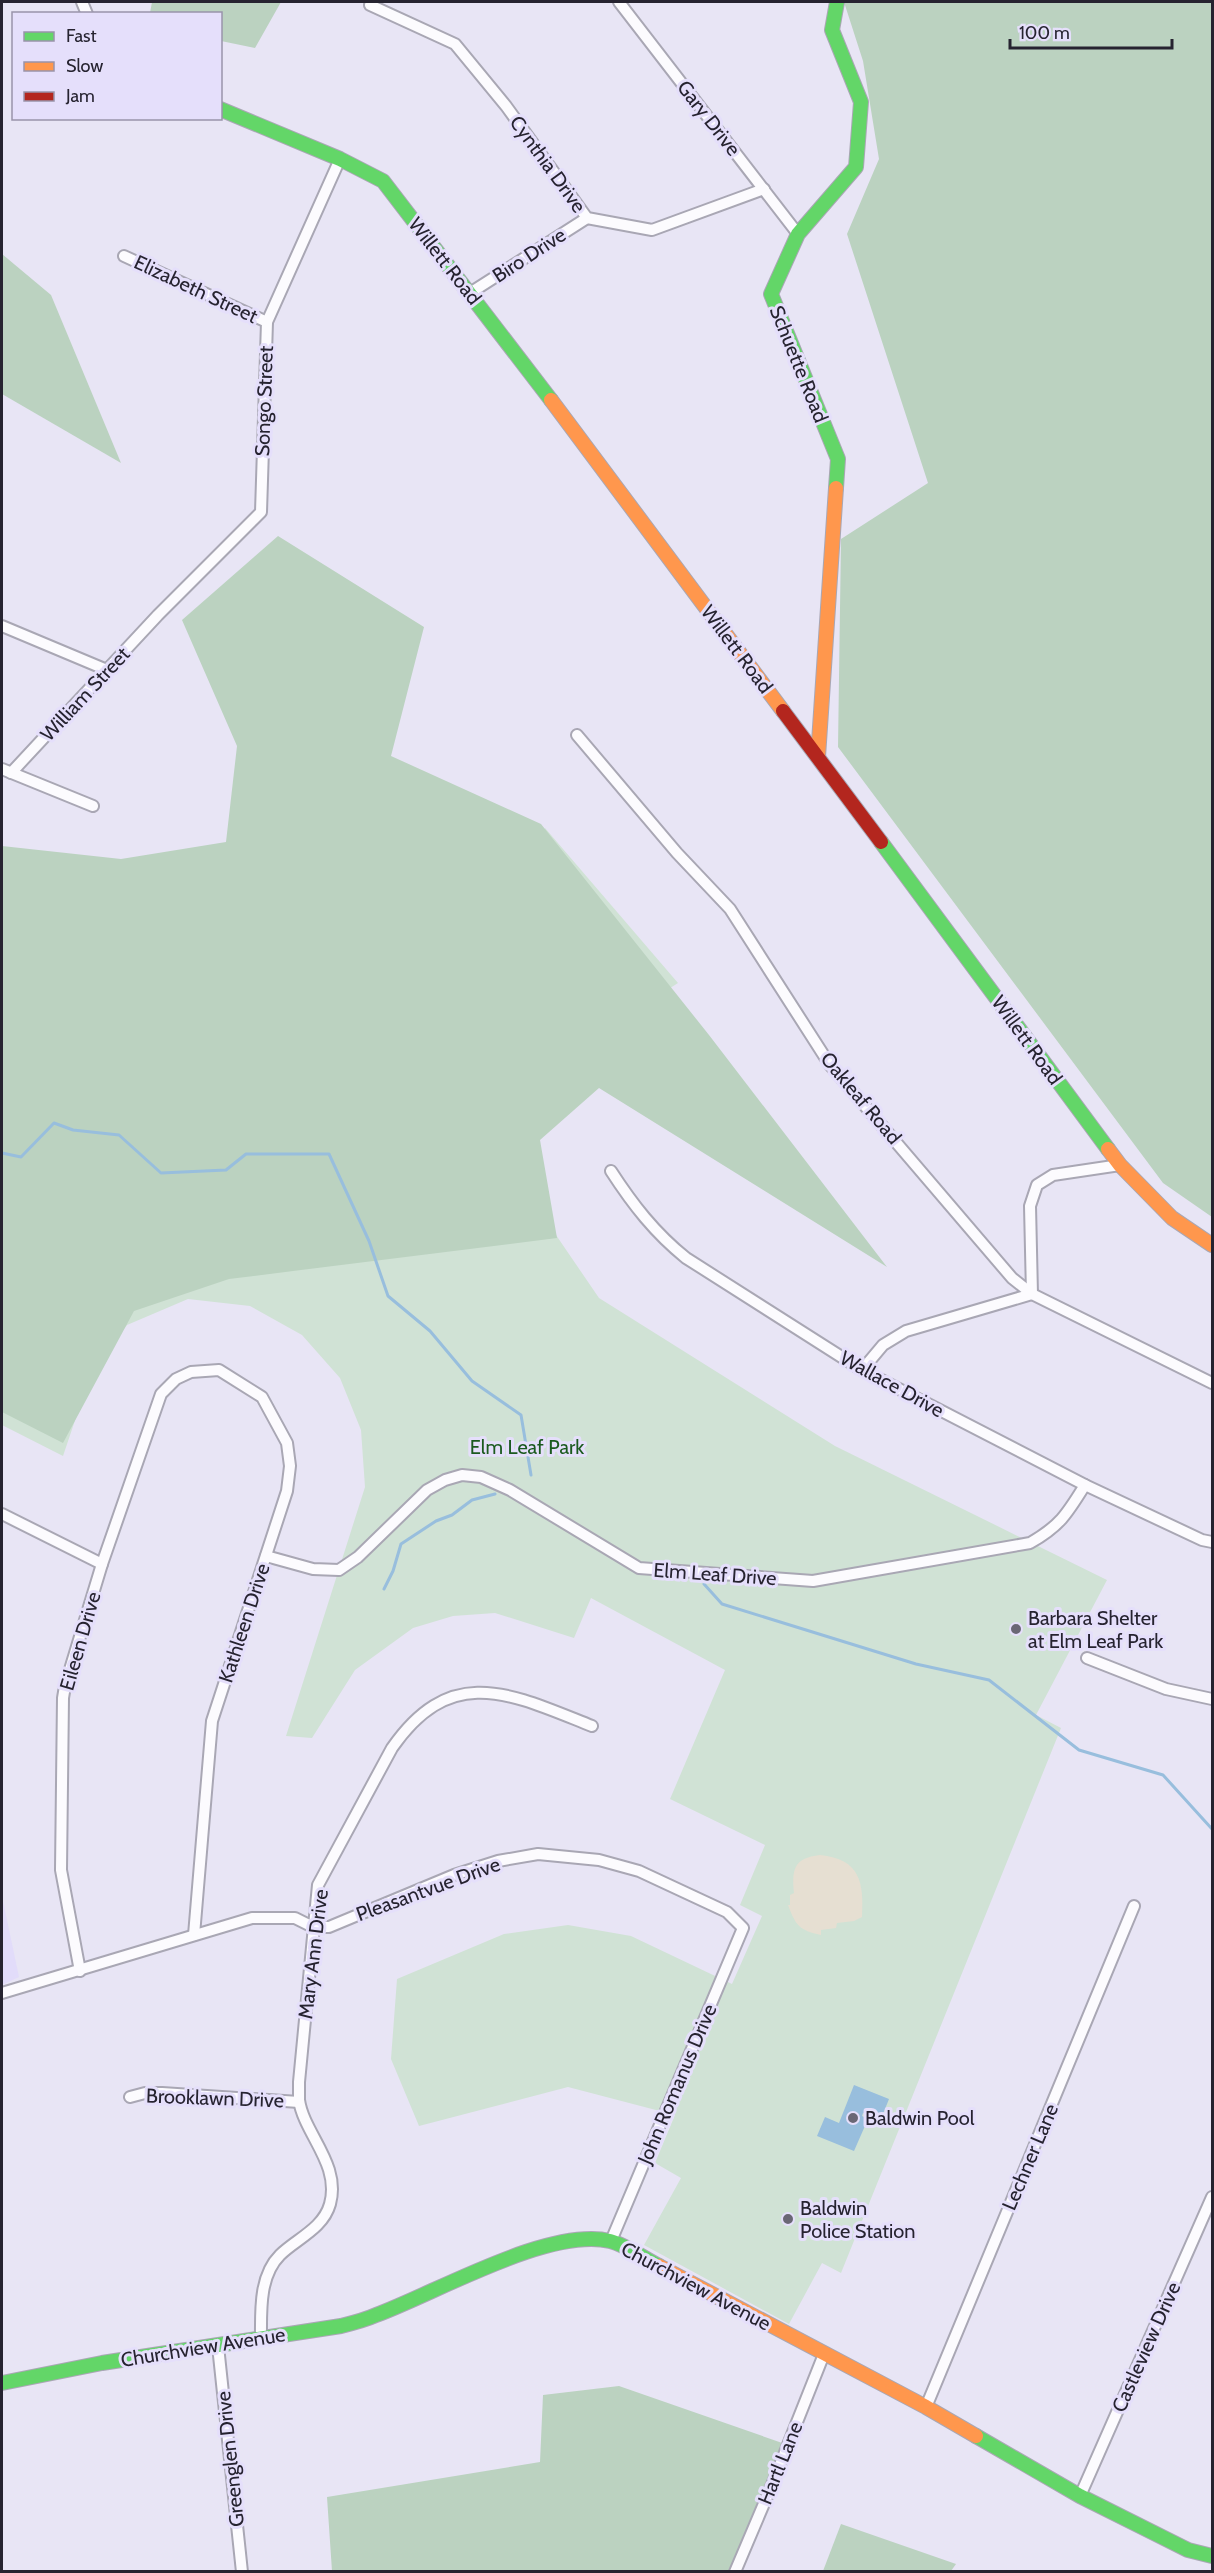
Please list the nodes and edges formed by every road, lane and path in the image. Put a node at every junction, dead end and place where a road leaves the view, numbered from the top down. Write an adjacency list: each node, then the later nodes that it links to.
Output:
1 (619, 2): 6 (street, Gary Drive)
2 (837, 2): 8 (street, Schuette Road)
3 (370, 5): 7 (street, Cynthia Drive)
4 (222, 110): 5 (street, Willett Road)
5 (340, 159): 10 (street, Willett Road); 11 (street, Songo Street)
6 (764, 189): 7 (street, Cynthia Drive); 8 (street, Gary Drive)
7 (587, 218): 10 (street, Biro Drive)
8 (798, 234): 16 (street, Schuette Road)
9 (124, 256): 11 (street, Elizabeth Street)
10 (470, 292): 16 (street, Willett Road)
11 (267, 322): 12 (street, Songo Street)
12 (158, 615): 14 (street, William Street)
13 (2, 626): 14 (street)
14 (107, 670): 17 (street, William Street)
15 (577, 735): 22 (street, Oakleaf Road)
16 (818, 757): 19 (street, Willett Road)
17 (6, 771): 18 (street)
18 (93, 806)
19 (1120, 1166): 21 (street, Willett Road); 22 (street)
20 (611, 1171): 23 (street, Wallace Drive)
21 (1212, 1245)
22 (1032, 1294): 23 (street); 25 (street, Oakleaf Road)
23 (862, 1371): 26 (street, Wallace Drive)
24 (191, 1372): 29 (street, Kathleen Drive); 30 (street, Eileen Drive)
25 (1212, 1383)
26 (1085, 1485): 28 (street, Wallace Drive); 29 (street, Elm Leaf Drive)
27 (2, 1514): 30 (street)
28 (1212, 1542)
29 (266, 1556): 37 (street, Kathleen Drive)
30 (102, 1564): 38 (street, Eileen Drive)
31 (1087, 1658): 32 (street)
32 (1212, 1699)
33 (592, 1726): 35 (street, Mary Ann Drive)
34 (1134, 1906): 48 (street, Lechner Lane)
35 (313, 1928): 36 (street, Pleasantvue Drive); 37 (street); 41 (street, Mary Ann Drive)
36 (743, 1928): 43 (street, John Romanus Drive)
37 (194, 1935): 38 (street)
38 (80, 1971): 39 (street)
39 (2, 1994)
40 (130, 2097): 41 (street, Brooklawn Drive)
41 (299, 2102): 44 (street, Mary Ann Drive)
42 (1212, 2198): 49 (street, Castleview Drive)
43 (611, 2241): 44 (street, Churchview Avenue); 46 (street, Churchview Avenue)
44 (261, 2338): 45 (street, Churchview Avenue)
45 (218, 2346): 47 (street, Churchview Avenue); 51 (street, Greenglen Drive)
46 (824, 2354): 48 (street, Churchview Avenue); 52 (street, Hartl Lane)
47 (2, 2383)
48 (926, 2407): 49 (street, Churchview Avenue)
49 (1080, 2496): 50 (street, Churchview Avenue)
50 (1212, 2556)
51 (242, 2571)
52 (735, 2571)

